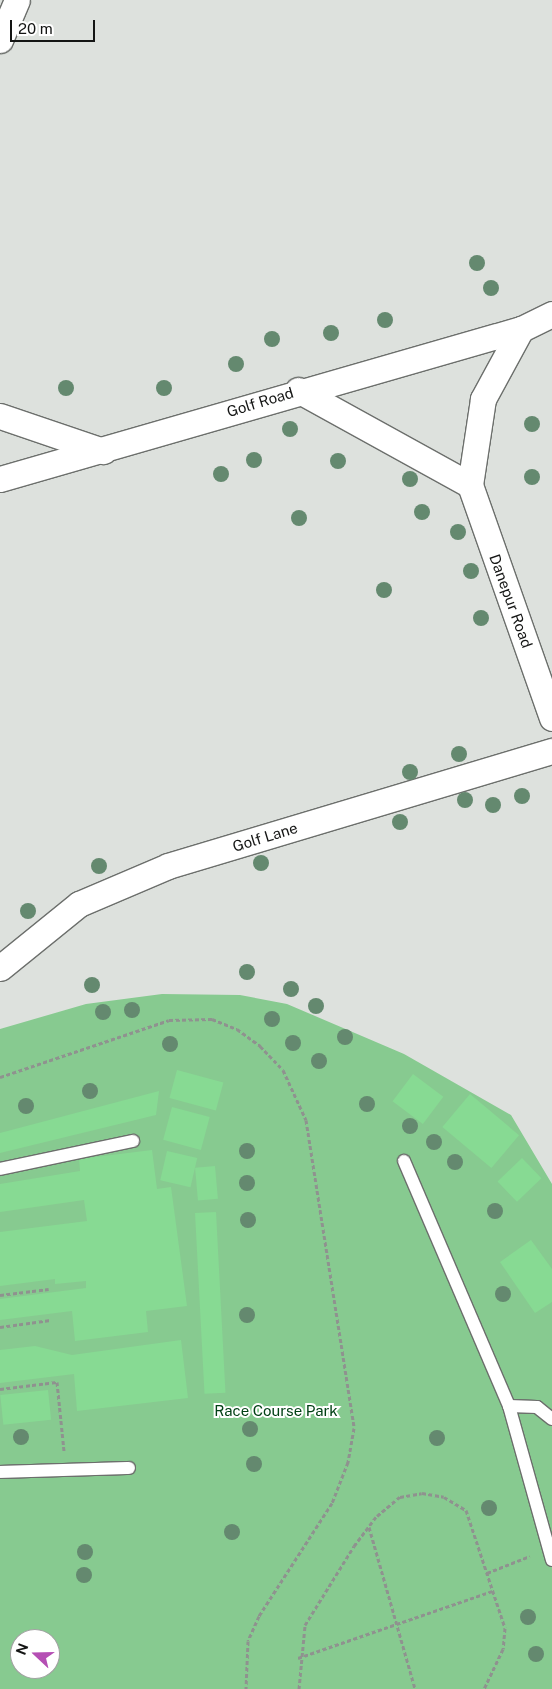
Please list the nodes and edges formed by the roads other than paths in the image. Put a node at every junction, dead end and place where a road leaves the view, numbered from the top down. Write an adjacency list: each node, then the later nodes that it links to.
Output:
1 (17, 0): 2 (street)
2 (0, 40)
3 (552, 314): 4 (street, Golf Road)
4 (521, 329): 5 (street, Golf Road); 9 (street)
5 (298, 390): 7 (street, Golf Road); 9 (street)
6 (0, 416): 7 (street)
7 (103, 451): 8 (street, Golf Road)
8 (0, 479)
9 (470, 485): 10 (street, Danepur Road)
10 (552, 718)
11 (552, 751): 12 (street, Golf Lane)
12 (0, 968)
13 (133, 1141): 15 (lane)
14 (404, 1161): 16 (lane)
15 (0, 1169)
16 (509, 1406): 17 (lane); 20 (lane)
17 (552, 1419)
18 (130, 1468): 19 (lane)
19 (0, 1472)
20 (550, 1554)

